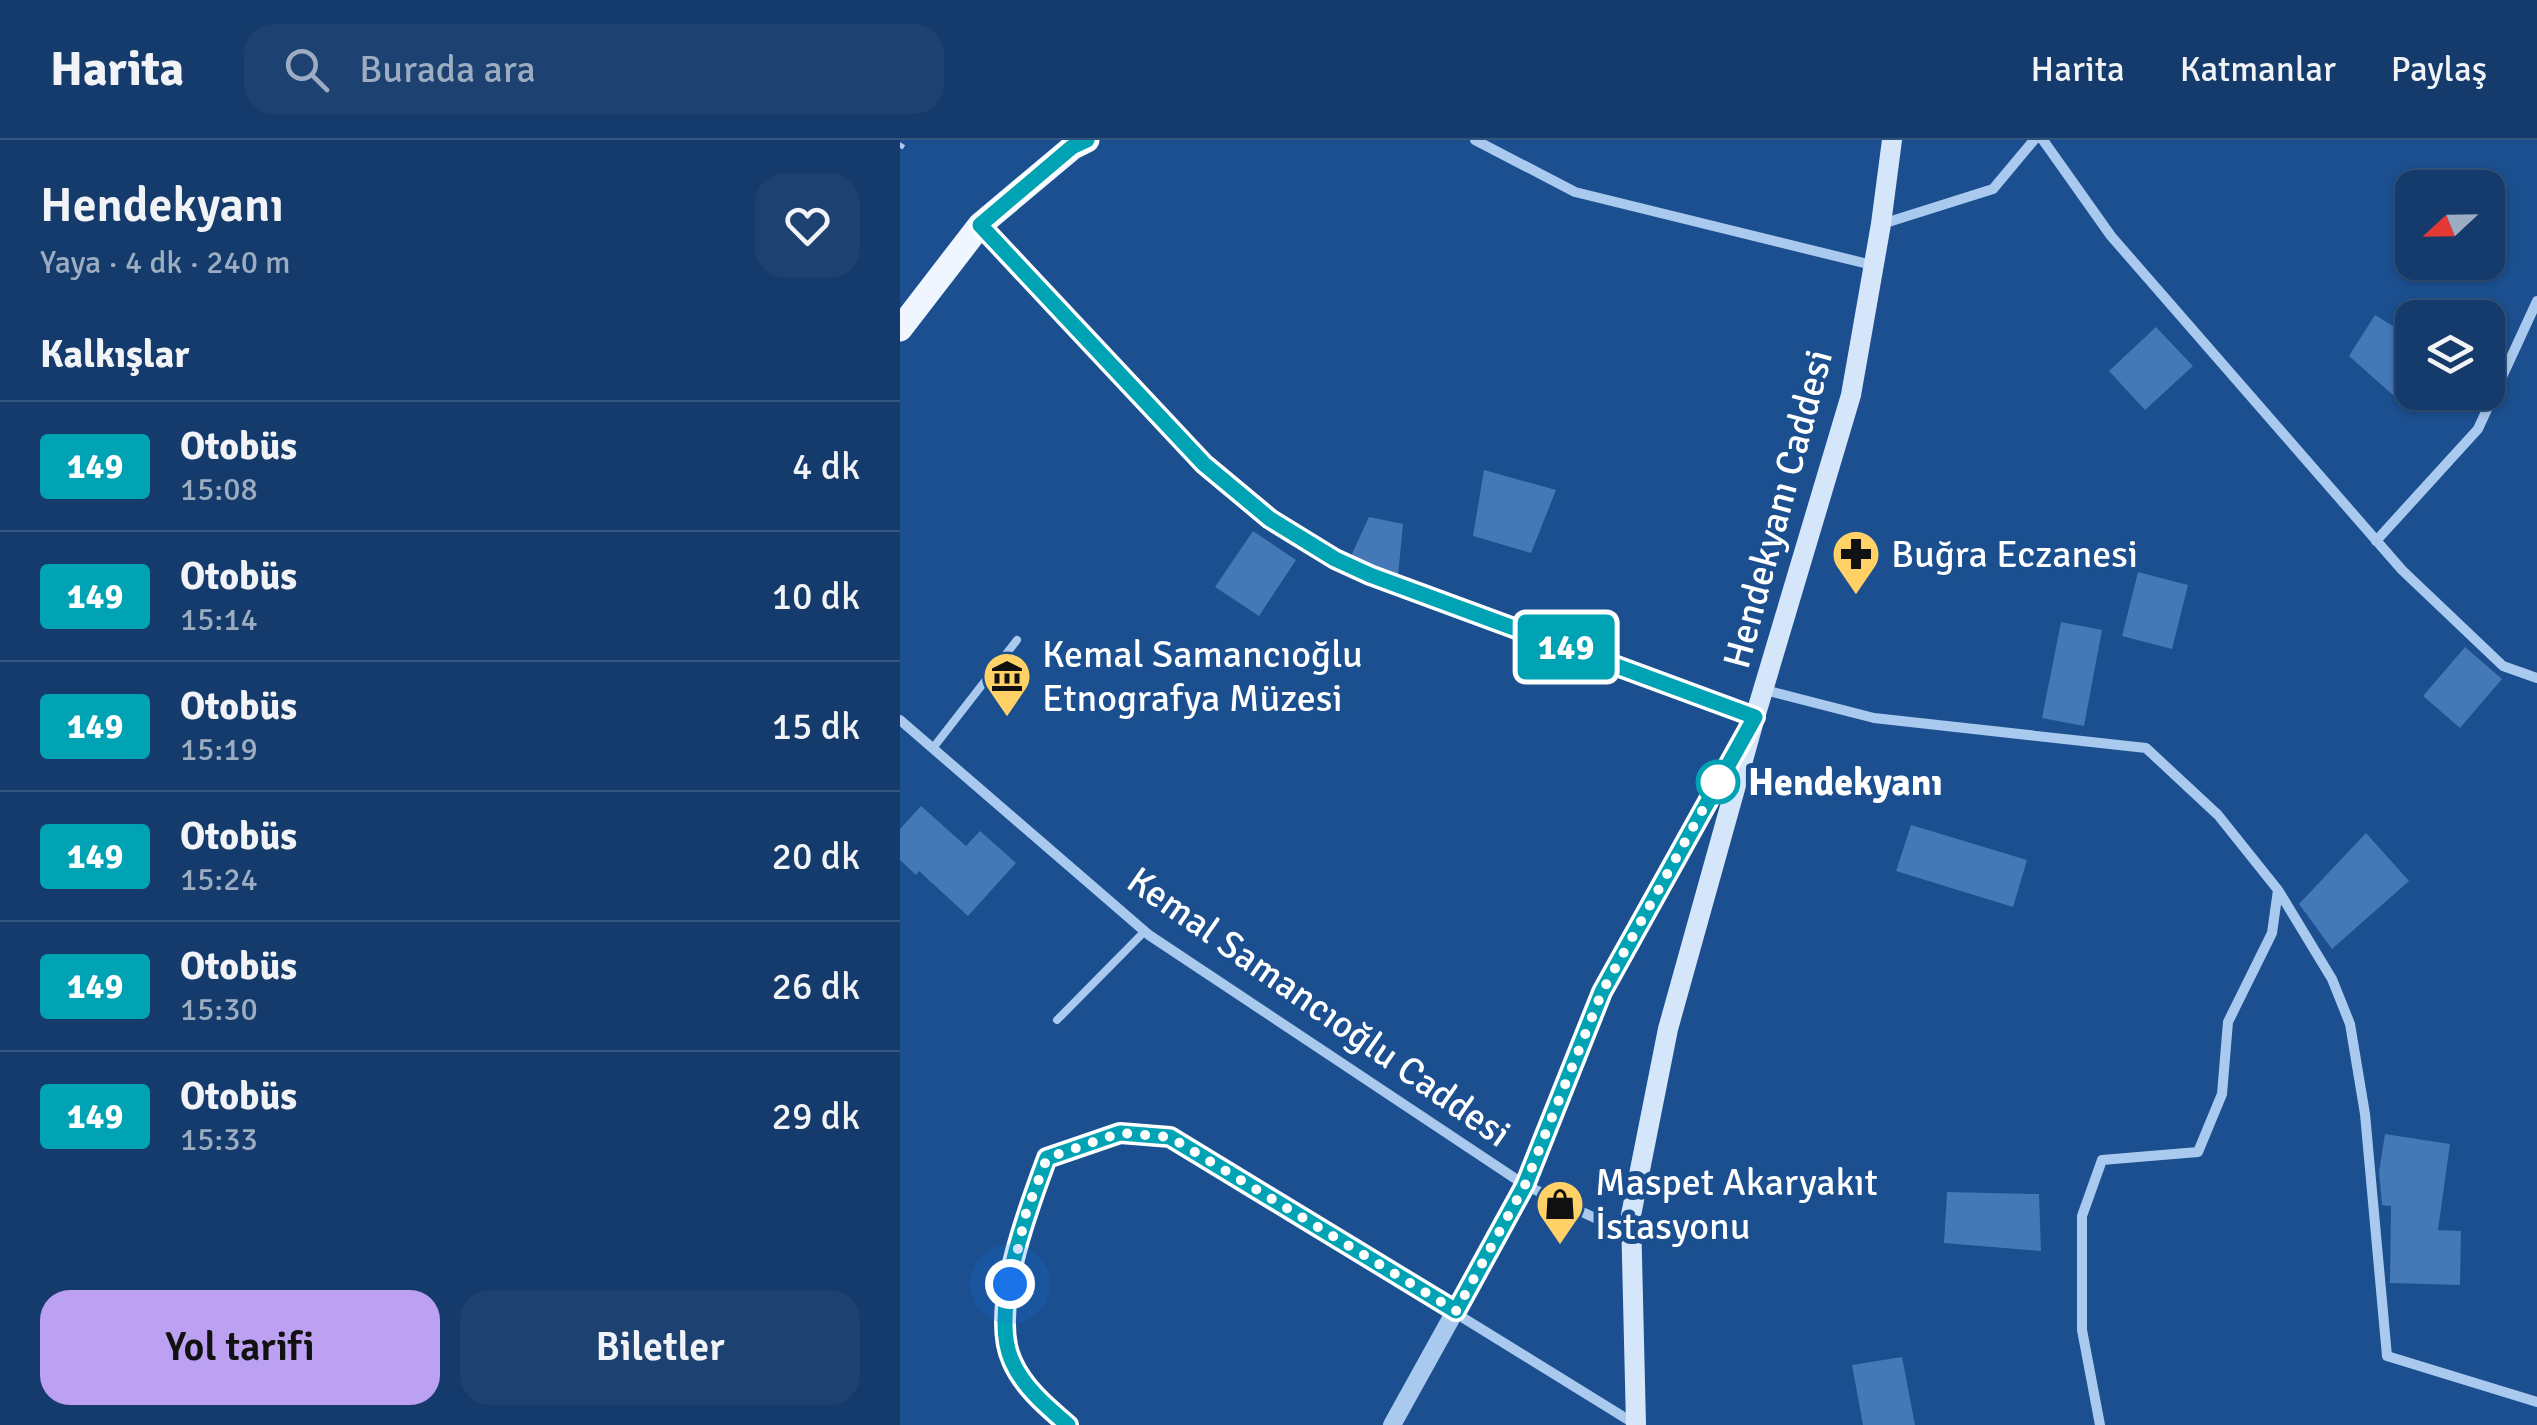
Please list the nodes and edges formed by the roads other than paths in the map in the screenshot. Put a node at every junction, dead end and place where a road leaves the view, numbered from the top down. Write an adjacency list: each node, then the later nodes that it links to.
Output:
1 (1087, 140): 7 (main road)
2 (1475, 140): 8 (street)
3 (1892, 140): 6 (main road, Hendekyanı Caddesi)
4 (2034, 140): 6 (street)
5 (2043, 140): 11 (street)
6 (1881, 224): 8 (main road, Hendekyanı Caddesi)
7 (980, 225): 10 (main road); 15 (street)
8 (1872, 265): 14 (main road, Hendekyanı Caddesi)
9 (2537, 300): 11 (street)
10 (900, 329)
11 (2376, 541): 13 (street)
12 (1017, 640): 17 (lane)
13 (2537, 678)
14 (1765, 690): 15 (main road, Hendekyanı Caddesi); 18 (street)
15 (1755, 717): 21 (street); 22 (main road, Hendekyanı Caddesi)
16 (900, 720): 17 (street, Kemal Samancıoğlu Caddesi)
17 (933, 748): 19 (street, Kemal Samancıoğlu Caddesi)
18 (2278, 890): 24 (street); 28 (street)
19 (1145, 931): 20 (lane); 21 (street, Kemal Samancıoğlu Caddesi)
20 (1058, 1020)
21 (1525, 1185): 22 (street, Kemal Samancıoğlu Caddesi); 23 (street)
22 (1632, 1235): 25 (main road, Hendekyanı Caddesi)
23 (1456, 1311): 25 (street); 26 (street); 27 (street)
24 (2537, 1402)
25 (1636, 1424)
26 (1068, 1425)
27 (1392, 1425)
28 (2100, 1425)

